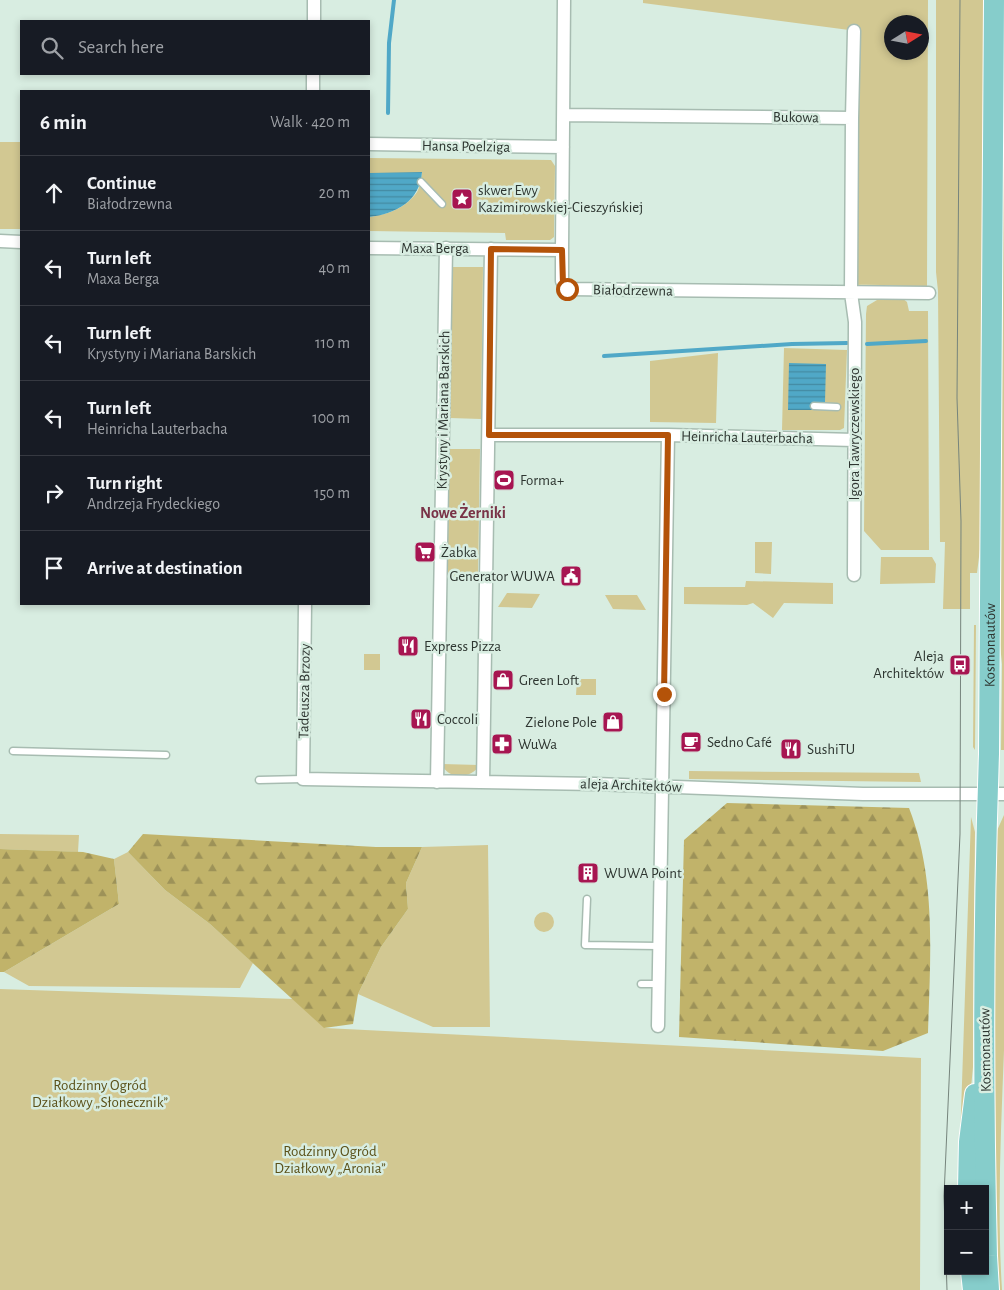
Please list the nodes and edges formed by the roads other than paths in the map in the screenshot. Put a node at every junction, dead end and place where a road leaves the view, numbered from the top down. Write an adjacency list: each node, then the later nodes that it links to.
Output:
1 (314, 0): 4 (street)
2 (564, 0): 8 (street, Białodrzewna)
3 (994, 0): 36 (main road, Kosmonautów)
4 (314, 20)
5 (854, 31): 9 (street)
6 (313, 75): 7 (street)
7 (313, 90)
8 (564, 115): 9 (street, Bukowa); 11 (street, Białodrzewna)
9 (852, 118): 20 (street)
10 (370, 144): 11 (street, Hansa Poelziga)
11 (563, 147): 19 (street, Białodrzewna)
12 (421, 182): 13 (lane)
13 (442, 204)
14 (0, 241): 15 (street)
15 (20, 242)
16 (370, 248): 17 (street, Maxa Berga)
17 (446, 248): 18 (street, Maxa Berga); 33 (street, Krystyny i Mariana Barskich)
18 (491, 249): 19 (street, Maxa Berga); 24 (street)
19 (562, 250): 20 (street, Białodrzewna)
20 (851, 293): 21 (street, Białodrzewna); 26 (street, Igora Tawryczewskiego)
21 (929, 293)
22 (814, 406): 23 (lane)
23 (837, 407)
24 (489, 435): 25 (street, Heinricha Lauterbacha); 34 (street)
25 (668, 435): 26 (street, Heinricha Lauterbacha); 35 (street)
26 (854, 440): 27 (street, Igora Tawryczewskiego)
27 (854, 574)
28 (305, 605): 31 (street, Tadeusza Brzozy)
29 (12, 751): 30 (lane)
30 (166, 755)
31 (303, 778): 32 (lane, aleja Architektów); 33 (street, aleja Architektów)
32 (259, 780)
33 (437, 782): 34 (street, aleja Architektów)
34 (482, 782): 35 (street, aleja Architektów)
35 (663, 787): 36 (street, aleja Architektów); 38 (street)
36 (996, 794): 42 (main road, Kosmonautów)
37 (587, 899): 38 (lane)
38 (658, 946): 40 (street)
39 (641, 984): 40 (lane)
40 (659, 984): 41 (street)
41 (658, 1026)
42 (983, 1043): 43 (main road); 46 (main road, Kosmonautów)
43 (968, 1185)
44 (971, 1275): 45 (main road)
45 (973, 1290)
46 (989, 1290)

